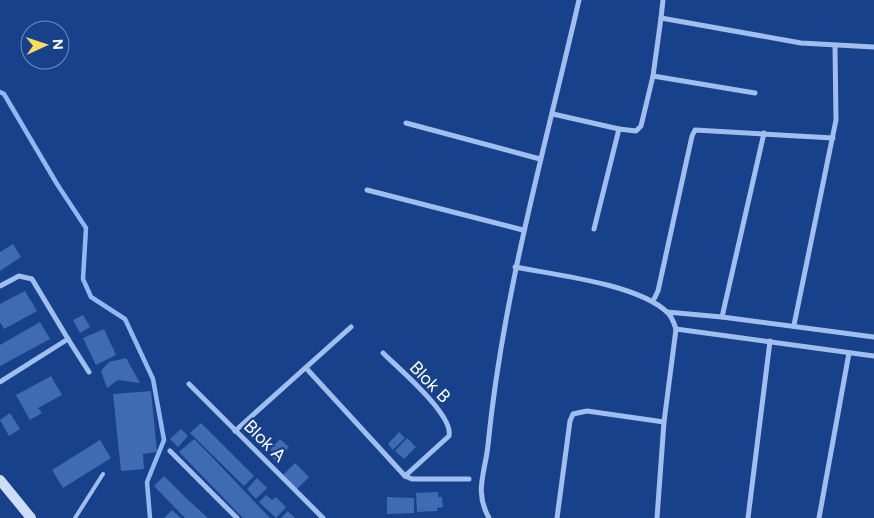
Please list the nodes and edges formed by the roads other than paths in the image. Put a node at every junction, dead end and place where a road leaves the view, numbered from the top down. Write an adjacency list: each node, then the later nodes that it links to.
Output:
1 (579, 0): 8 (street)
2 (663, 0): 3 (street)
3 (661, 18): 4 (street); 6 (street)
4 (835, 46): 5 (street); 12 (street)
5 (874, 47)
6 (653, 76): 7 (street); 10 (street)
7 (755, 93)
8 (553, 114): 10 (street); 13 (street)
9 (406, 123): 13 (street)
10 (619, 129): 15 (street)
11 (764, 133): 12 (street); 19 (street); 21 (street)
12 (833, 138): 22 (street)
13 (540, 159): 16 (street)
14 (367, 190): 16 (street)
15 (594, 229)
16 (523, 230): 17 (street)
17 (515, 267): 19 (street); 47 (street)
18 (0, 286): 27 (street)
19 (653, 301): 20 (street)
20 (667, 312): 21 (street); 25 (street)
21 (722, 316): 22 (street)
22 (794, 325): 26 (street)
23 (351, 326): 32 (street)
24 (874, 328): 26 (street)
25 (676, 329): 28 (street); 36 (street)
26 (873, 337)
27 (68, 339): 33 (street); 34 (street)
28 (770, 341): 30 (street); 50 (street)
29 (383, 353): 40 (street, Blok B)
30 (849, 353): 31 (street); 51 (street)
31 (874, 356)
32 (306, 368): 37 (street); 40 (street)
33 (89, 372)
34 (0, 382)
35 (188, 384): 37 (street, Blok A)
36 (664, 422): 48 (street); 49 (street)
37 (235, 431): 46 (street, Blok A)
38 (170, 451): 45 (street)
39 (103, 474): 44 (lane)
40 (405, 476): 41 (street)
41 (468, 479)
42 (0, 480): 43 (street)
43 (31, 518)
44 (75, 518)
45 (237, 518)
46 (323, 518)
47 (489, 518)
48 (558, 518)
49 (657, 518)
50 (748, 518)
51 (819, 518)

